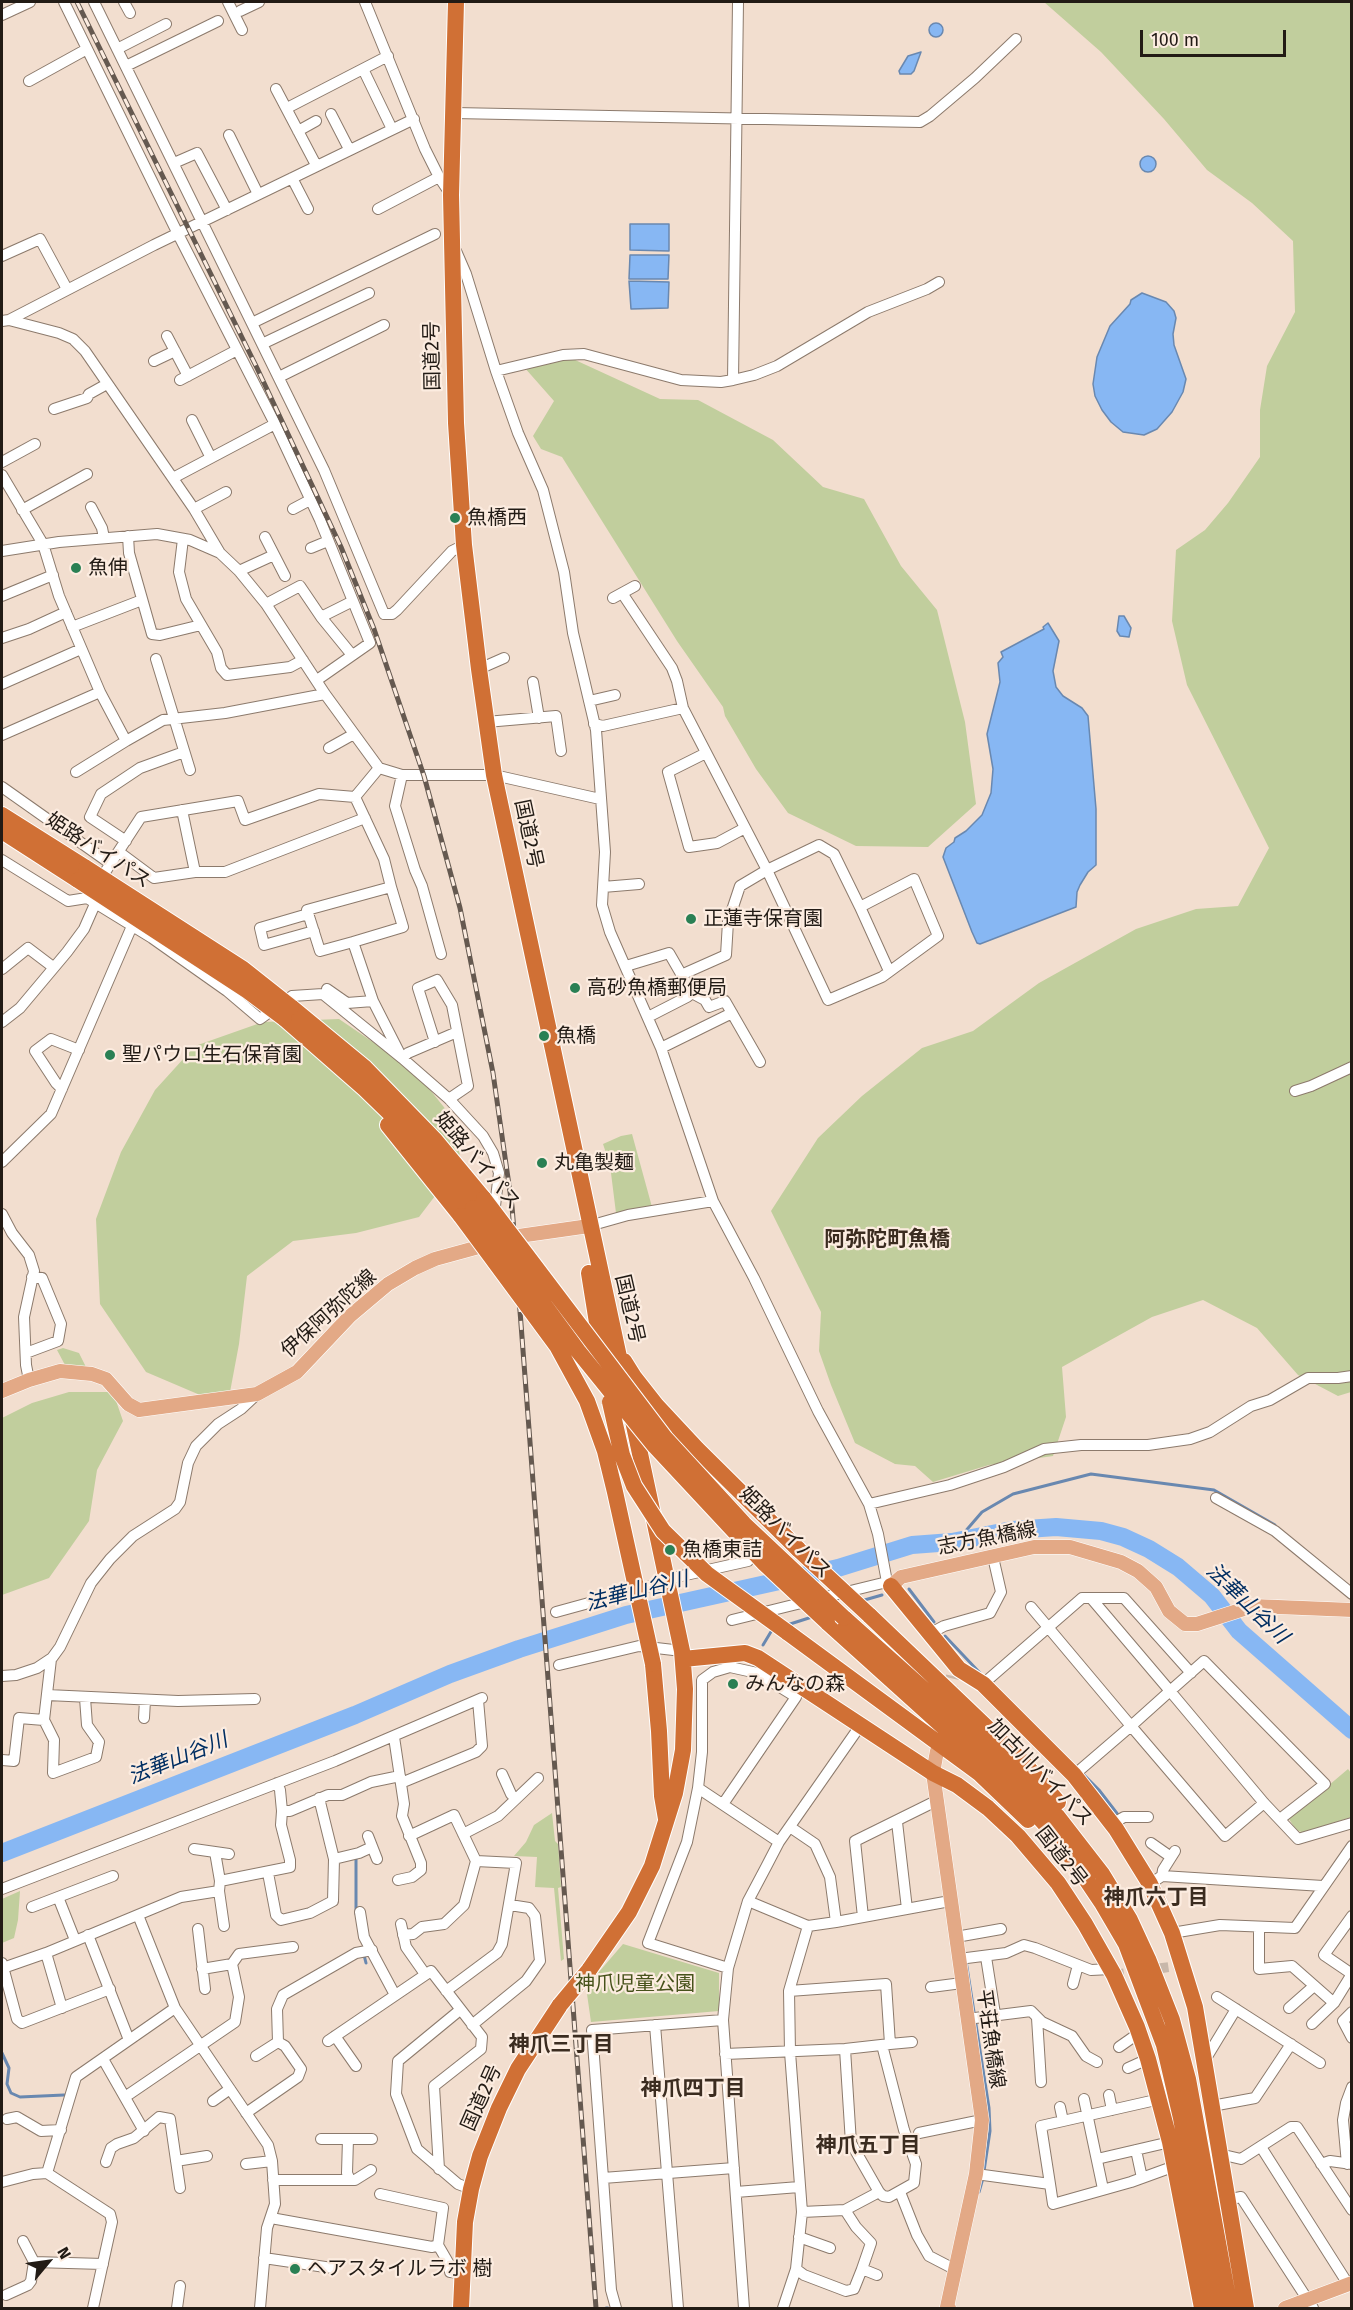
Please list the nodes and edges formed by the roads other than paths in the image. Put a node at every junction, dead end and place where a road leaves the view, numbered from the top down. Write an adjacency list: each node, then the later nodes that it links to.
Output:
1 (30, 2): 12 (street)
2 (64, 2): 16 (street)
3 (94, 2): 17 (street)
4 (124, 2): 11 (street)
5 (228, 2): 10 (street)
6 (259, 2): 10 (street)
7 (365, 2): 18 (street)
8 (456, 2): 25 (highway, 国道2号)
9 (738, 2): 27 (street)
10 (237, 6)
11 (130, 13)
12 (2, 15)
13 (218, 21): 19 (street)
14 (166, 24): 17 (street)
15 (1016, 39): 27 (street)
16 (87, 49): 21 (street); 43 (street)
17 (117, 49): 19 (street)
18 (388, 56): 20 (street); 26 (street)
19 (126, 66): 33 (street)
20 (363, 69): 23 (street); 29 (street)
21 (29, 81)
22 (276, 89): 30 (street)
23 (291, 106)
24 (331, 114): 32 (street)
25 (454, 114): 27 (street); 38 (highway, 国道2号)
26 (414, 119): 29 (street); 35 (street)
27 (737, 120): 60 (street)
28 (316, 121): 30 (street)
29 (392, 129): 32 (street)
30 (298, 131): 34 (street)
31 (229, 135): 37 (street)
32 (349, 149): 34 (street)
33 (174, 163): 41 (street); 42 (street)
34 (316, 165): 36 (street)
35 (439, 177): 38 (street); 39 (street)
36 (292, 178): 37 (street); 40 (street)
37 (258, 194): 41 (street)
38 (452, 195): 45 (highway, 国道2号)
39 (382, 203)
40 (308, 209)
41 (227, 210): 42 (street)
42 (202, 221): 43 (street); 51 (street)
43 (178, 234): 48 (street); 55 (street)
44 (435, 234): 51 (street)
45 (452, 243): 58 (street); 83 (highway, 国道2号)
46 (2, 256): 48 (street)
47 (939, 282): 60 (street)
48 (67, 289): 50 (street)
49 (369, 293): 54 (street)
50 (5, 321): 61 (street)
51 (252, 323): 54 (street)
52 (384, 325): 59 (street)
53 (167, 336): 56 (street)
54 (262, 344): 59 (street)
55 (237, 350): 56 (street); 64 (street)
56 (175, 351): 57 (street)
57 (154, 362)
58 (496, 371): 60 (street); 113 (street)
59 (279, 378): 83 (street)
60 (733, 380)
61 (107, 384): 62 (street); 70 (street)
62 (54, 409)
63 (192, 420): 66 (street)
64 (275, 424): 66 (street); 72 (street)
65 (35, 444): 67 (street)
66 (211, 458): 70 (street)
67 (2, 462)
68 (87, 474): 76 (street)
69 (2, 475): 76 (street)
70 (173, 478): 74 (street)
71 (226, 492): 74 (street)
72 (310, 500): 75 (street); 81 (street)
73 (91, 507): 79 (street)
74 (194, 509): 86 (street)
75 (293, 509)
76 (22, 510): 82 (street)
77 (128, 536): 79 (street); 80 (street); 93 (street)
78 (265, 537): 87 (street)
79 (104, 538): 82 (street)
80 (183, 539): 86 (street); 98 (street)
81 (328, 541): 84 (street); 94 (street)
82 (43, 544): 85 (street); 89 (street)
83 (464, 545): 106 (highway, 国道2号)
84 (311, 548)
85 (2, 551)
86 (220, 553): 88 (street)
87 (274, 555): 88 (street); 90 (street)
88 (239, 571): 95 (street)
89 (53, 575): 92 (street); 96 (street)
90 (285, 576)
91 (635, 586): 114 (street)
92 (2, 596)
93 (142, 600): 98 (street); 99 (street)
94 (353, 600): 97 (street); 102 (street)
95 (266, 604): 97 (street); 105 (street)
96 (66, 612): 99 (street); 100 (street)
97 (321, 617): 102 (street)
98 (201, 625): 105 (street)
99 (72, 627): 101 (street)
100 (2, 638)
101 (81, 649): 109 (street); 110 (street)
102 (352, 655): 107 (street)
103 (504, 658): 106 (street)
104 (156, 659): 116 (street)
105 (303, 660): 107 (street)
106 (479, 669): 117 (highway, 国道2号)
107 (316, 680): 111 (street)
108 (533, 682): 115 (street)
109 (2, 684)
110 (100, 692): 119 (street); 121 (street)
111 (325, 694): 116 (street); 120 (street)
112 (615, 695): 113 (street)
113 (589, 701): 118 (street)
114 (682, 708): 118 (street); 125 (street)
115 (539, 718): 117 (street); 123 (street)
116 (173, 719): 121 (street); 124 (street)
117 (486, 722): 130 (highway, 国道2号)
118 (594, 724): 133 (street)
119 (3, 732)
120 (354, 734): 122 (street); 126 (street)
121 (126, 741): 128 (street)
122 (329, 748)
123 (561, 751)
124 (184, 752): 127 (street); 139 (street)
125 (706, 753): 137 (street); 137 (street)
126 (379, 768): 129 (street); 132 (street)
127 (190, 770)
128 (76, 772)
129 (402, 775): 130 (street); 155 (street)
130 (494, 775): 133 (street); 182 (highway, 国道2号)
131 (2, 787): 142 (street)
132 (355, 797): 134 (street); 136 (street)
133 (600, 799): 148 (street)
134 (182, 810): 139 (street); 144 (street)
135 (2, 814): 145 (highway, 姫路バイパス)
136 (365, 818): 144 (street); 147 (street)
137 (745, 828): 143 (street)
138 (2, 831): 145 (highway, 姫路バイパス)
139 (126, 841): 140 (street)
140 (119, 852): 142 (street); 144 (street)
141 (2, 860): 149 (street)
142 (111, 864): 149 (street)
143 (767, 870): 150 (street); 159 (street); 160 (street)
144 (195, 872)
145 (82, 874): 164 (highway, 姫路バイパス, bridge)
146 (639, 884): 148 (street)
147 (391, 887): 151 (street); 154 (street)
148 (603, 887): 156 (street)
149 (91, 901): 152 (street); 157 (street)
150 (860, 907): 159 (street); 159 (street)
151 (308, 914): 153 (street); 153 (street)
152 (132, 926): 171 (street); 172 (street)
153 (314, 931): 154 (street)
154 (353, 942): 163 (street)
155 (442, 949)
156 (626, 966): 160 (street); 166 (street)
157 (53, 967): 158 (street); 167 (street)
158 (2, 969)
159 (889, 971)
160 (681, 975): 162 (street)
161 (327, 989): 163 (street)
162 (692, 993): 165 (street); 166 (street)
163 (373, 1001): 172 (street)
164 (288, 1012): 180 (highway, 姫路バイパス); 180 (highway, 姫路バイパス)
165 (732, 1013): 170 (street); 173 (street)
166 (648, 1017): 170 (street)
167 (2, 1022)
168 (457, 1032): 169 (street); 169 (street); 177 (street)
169 (435, 1042): 172 (street)
170 (661, 1048): 179 (street)
171 (79, 1050): 175 (street); 175 (street)
172 (402, 1058): 177 (street)
173 (760, 1062)
174 (1352, 1067): 176 (street)
175 (62, 1089): 178 (street)
176 (1295, 1091)
177 (449, 1099): 183 (street)
178 (2, 1162)
179 (713, 1201): 182 (street); 192 (street)
180 (472, 1208): 203 (highway, 姫路バイパス, bridge); 241 (highway, bridge)
181 (2, 1214): 184 (street)
182 (585, 1226): 183 (main road, 伊保阿弥陀線); 185 (highway, 国道2号); 263 (highway, bridge)
183 (469, 1249): 190 (main road, 伊保阿弥陀線)
184 (32, 1277): 186 (street); 186 (street)
185 (616, 1347): 195 (highway, 国道2号); 256 (highway, bridge)
186 (26, 1353): 188 (street)
187 (1352, 1376): 192 (street)
188 (29, 1380): 189 (main road, 伊保阿弥陀線); 190 (main road, 伊保阿弥陀線)
189 (2, 1391)
190 (256, 1394): 207 (street)
191 (1216, 1498): 197 (street)
192 (868, 1504): 196 (street)
193 (993, 1557): 196 (main road, 志方魚橋線); 200 (main road, 志方魚橋線); 205 (street)
194 (748, 1561): 195 (street)
195 (669, 1580): 201 (street); 206 (highway, 国道2号)
196 (888, 1581): 202 (street); 205 (highway)
197 (1352, 1594)
198 (1091, 1598): 204 (street); 209 (street); 212 (street)
199 (1031, 1607): 204 (street)
200 (1352, 1610)
201 (556, 1612)
202 (732, 1620)
203 (836, 1620): 256 (highway, 加古川バイパス); 263 (highway, 加古川バイパス)
204 (1047, 1627): 211 (street); 220 (street)
205 (936, 1630): 211 (highway)
206 (682, 1650): 208 (street); 219 (highway, 国道2号); 241 (highway, 国道2号)
207 (51, 1659): 210 (street); 213 (street)
208 (558, 1665)
209 (1191, 1673): 212 (street); 238 (street)
210 (2, 1676)
211 (987, 1680): 224 (highway)
212 (1170, 1691): 220 (street); 234 (street)
213 (47, 1695): 214 (street); 218 (street)
214 (85, 1698): 216 (street); 218 (street)
215 (255, 1699): 216 (street)
216 (145, 1700): 217 (street)
217 (144, 1718)
218 (44, 1720): 223 (street)
219 (860, 1726): 225 (highway, 国道2号); 243 (street)
220 (1131, 1726): 224 (street); 234 (street)
221 (394, 1737): 228 (street); 228 (street); 229 (street)
222 (937, 1751): 225 (main road)
223 (2, 1760)
224 (1078, 1772): 240 (highway)
225 (933, 1773): 233 (main road, 平荘魚橋線); 294 (highway, 国道2号)
226 (502, 1774): 232 (street)
227 (538, 1778): 232 (street)
228 (401, 1780): 231 (street); 245 (street)
229 (277, 1784): 236 (street); 262 (street)
230 (698, 1788): 235 (street); 235 (street); 292 (street)
231 (319, 1798): 236 (street); 252 (street)
232 (516, 1799): 244 (street)
233 (936, 1801): 239 (street); 265 (main road, 平荘魚橋線)
234 (1264, 1803): 238 (street)
235 (723, 1804): 246 (street)
236 (282, 1811): 255 (street)
237 (1148, 1817): 240 (street)
238 (1280, 1819): 242 (street)
239 (897, 1821): 269 (street); 273 (street)
240 (1117, 1821): 259 (highway)
241 (667, 1823): 390 (highway, 国道2号, bridge)
242 (1352, 1823)
243 (790, 1827): 246 (street); 274 (street)
244 (463, 1834): 245 (street); 254 (street)
245 (409, 1836): 258 (street)
246 (779, 1842): 266 (street)
247 (1151, 1843): 259 (street)
248 (1352, 1846): 261 (street)
249 (194, 1849): 250 (street)
250 (215, 1852): 251 (street); 260 (street)
251 (229, 1854)
252 (334, 1858): 253 (street); 255 (street)
253 (377, 1859)
254 (476, 1861): 267 (street); 295 (street)
255 (268, 1873): 260 (street)
256 (1102, 1874): 429 (highway, 加古川バイパス)
257 (113, 1876): 264 (street)
258 (398, 1880)
259 (1156, 1880): 261 (street); 280 (highway)
260 (220, 1886): 271 (street); 275 (street)
261 (1323, 1886): 277 (street)
262 (2, 1889)
263 (1094, 1890): 428 (highway, 加古川バイパス)
264 (58, 1897): 268 (street); 283 (street)
265 (950, 1900): 269 (street); 282 (main road, 平荘魚橋線)
266 (748, 1901): 276 (street); 292 (street)
267 (510, 1905): 302 (street); 319 (street)
268 (32, 1907)
269 (907, 1910): 273 (street)
270 (360, 1912): 285 (street)
271 (138, 1915): 281 (street); 309 (street)
272 (1352, 1916): 307 (street)
273 (863, 1917): 274 (street)
274 (836, 1923): 276 (street)
275 (224, 1926)
276 (808, 1926): 303 (street)
277 (1259, 1927): 280 (street); 298 (street)
278 (198, 1929): 293 (street)
279 (1002, 1929): 282 (street)
280 (1172, 1933): 336 (highway)
281 (88, 1935): 283 (street); 300 (street)
282 (956, 1937): 288 (main road, 平荘魚橋線)
283 (75, 1940): 286 (street)
284 (293, 1947): 289 (street)
285 (372, 1950): 304 (street); 324 (street)
286 (46, 1953): 291 (street); 308 (street)
287 (986, 1957): 288 (street); 290 (street); 314 (street)
288 (963, 1959): 296 (main road, 平荘魚橋線)
289 (232, 1964): 293 (street); 328 (street)
290 (1077, 1965): 294 (street); 297 (street)
291 (2, 1966): 306 (street)
292 (728, 1968): 317 (street)
293 (202, 1969): 301 (street)
294 (1111, 1969): 321 (highway, 国道2号)
295 (425, 1974): 302 (street); 304 (street)
296 (962, 1983): 299 (street); 316 (main road, 平荘魚橋線)
297 (1073, 1984)
298 (1314, 1986): 307 (street); 310 (street)
299 (931, 1987)
300 (110, 1989): 308 (street); 323 (street)
301 (204, 1989)
302 (446, 1991): 312 (street)
303 (789, 1991): 327 (street); 331 (street)
304 (395, 1995): 339 (street)
305 (1217, 1997): 311 (street)
306 (6, 1998): 308 (street)
307 (1334, 2003): 318 (street)
308 (63, 2008)
309 (175, 2008): 323 (street); 328 (street)
310 (1289, 2008)
311 (1236, 2009): 326 (street); 336 (street)
312 (460, 2010): 319 (street); 377 (street)
313 (1352, 2012): 322 (street)
314 (994, 2014): 315 (street); 316 (street)
315 (1037, 2018): 337 (street); 341 (street)
316 (967, 2019): 355 (main road, 平荘魚橋線)
317 (723, 2020): 320 (street); 332 (street)
318 (1312, 2024)
319 (472, 2025): 377 (street)
320 (655, 2025): 380 (street); 382 (street)
321 (1139, 2032): 329 (street); 335 (highway, 国道2号)
322 (1352, 2038)
323 (129, 2040): 334 (street)
324 (278, 2042): 333 (street); 352 (street)
325 (912, 2042): 327 (street)
326 (1291, 2044): 338 (street); 349 (street)
327 (886, 2045): 330 (street); 394 (street)
328 (201, 2046): 343 (street); 345 (street)
329 (1119, 2047)
330 (845, 2049): 331 (street); 393 (street)
331 (790, 2052): 332 (street); 388 (street)
332 (725, 2054): 376 (street)
333 (256, 2056)
334 (103, 2059): 345 (street); 357 (street)
335 (1148, 2059): 340 (street); 346 (highway, 国道2号)
336 (1205, 2060): 349 (highway)
337 (1097, 2062)
338 (1320, 2063)
339 (356, 2066)
340 (1128, 2068)
341 (1041, 2082)
342 (1352, 2087): 374 (street)
343 (230, 2090): 348 (street); 352 (street)
344 (1108, 2095): 351 (street)
345 (125, 2097): 358 (street)
346 (1160, 2099): 351 (street); 363 (highway, 国道2号)
347 (1084, 2100): 353 (street)
348 (213, 2101)
349 (1212, 2106): 367 (highway)
350 (1060, 2107): 356 (street)
351 (1112, 2110): 353 (street)
352 (246, 2113): 370 (street)
353 (1088, 2115): 356 (street); 368 (street)
354 (7, 2119): 357 (street)
355 (982, 2120): 359 (street); 381 (main road, 平荘魚橋線)
356 (1063, 2121): 387 (street)
357 (61, 2130): 379 (street)
358 (144, 2131): 369 (street); 371 (street)
359 (919, 2133)
360 (321, 2139): 361 (street)
361 (348, 2139): 362 (street); 385 (street)
362 (372, 2139)
363 (1170, 2142): 365 (street); 375 (highway, 国道2号)
364 (1261, 2147): 367 (street); 373 (street); 414 (street)
365 (1136, 2150): 368 (street); 383 (street)
366 (207, 2156): 369 (street)
367 (1220, 2156): 396 (highway)
368 (1097, 2159): 391 (street)
369 (176, 2161): 389 (street)
370 (272, 2161): 372 (street); 384 (street)
371 (107, 2162)
372 (246, 2164)
373 (1321, 2164): 374 (street); 398 (street)
374 (1349, 2164)
375 (1174, 2166): 383 (street); 427 (highway, 国道2号)
376 (734, 2168): 380 (street); 392 (street)
377 (439, 2169): 390 (street)
378 (371, 2170): 385 (street)
379 (47, 2174): 386 (street); 407 (street)
380 (667, 2174): 382 (street); 423 (street)
381 (979, 2174): 387 (street); 411 (main road, 平荘魚橋線)
382 (603, 2178): 422 (street)
383 (1142, 2178): 391 (street)
384 (273, 2180): 385 (street); 400 (street)
385 (350, 2180)
386 (2, 2182)
387 (1050, 2184): 391 (street)
388 (799, 2187): 392 (street); 399 (street)
389 (180, 2188)
390 (471, 2189): 412 (highway, 国道2号)
391 (1103, 2189)
392 (736, 2192): 424 (street)
393 (879, 2192): 394 (street); 397 (street)
394 (900, 2192): 411 (street)
395 (380, 2194): 403 (street)
396 (1226, 2200): 417 (street); 430 (highway)
397 (845, 2210): 399 (street); 410 (street)
398 (1352, 2210)
399 (802, 2212): 401 (street)
400 (271, 2218): 403 (street); 405 (street)
401 (800, 2237): 404 (street); 409 (street)
402 (23, 2241): 406 (street)
403 (438, 2246): 412 (street)
404 (830, 2248)
405 (264, 2258): 408 (street); 420 (street)
406 (34, 2262): 407 (street); 416 (street)
407 (102, 2264): 418 (street)
408 (332, 2268)
409 (796, 2269): 410 (street); 425 (street)
410 (862, 2269): 413 (street)
411 (956, 2270): 426 (main road, 平荘魚橋線)
412 (461, 2273): 421 (highway, 国道2号)
413 (877, 2275)
414 (1350, 2283): 417 (main road)
415 (180, 2286): 419 (street)
416 (7, 2296)
417 (1310, 2304): 431 (main road)
418 (93, 2308)
419 (177, 2308)
420 (260, 2308)
421 (461, 2308)
422 (616, 2308)
423 (678, 2308)
424 (744, 2308)
425 (783, 2308)
426 (948, 2308)
427 (1202, 2308)
428 (1215, 2308)
429 (1230, 2308)
430 (1246, 2308)
431 (1285, 2308)

